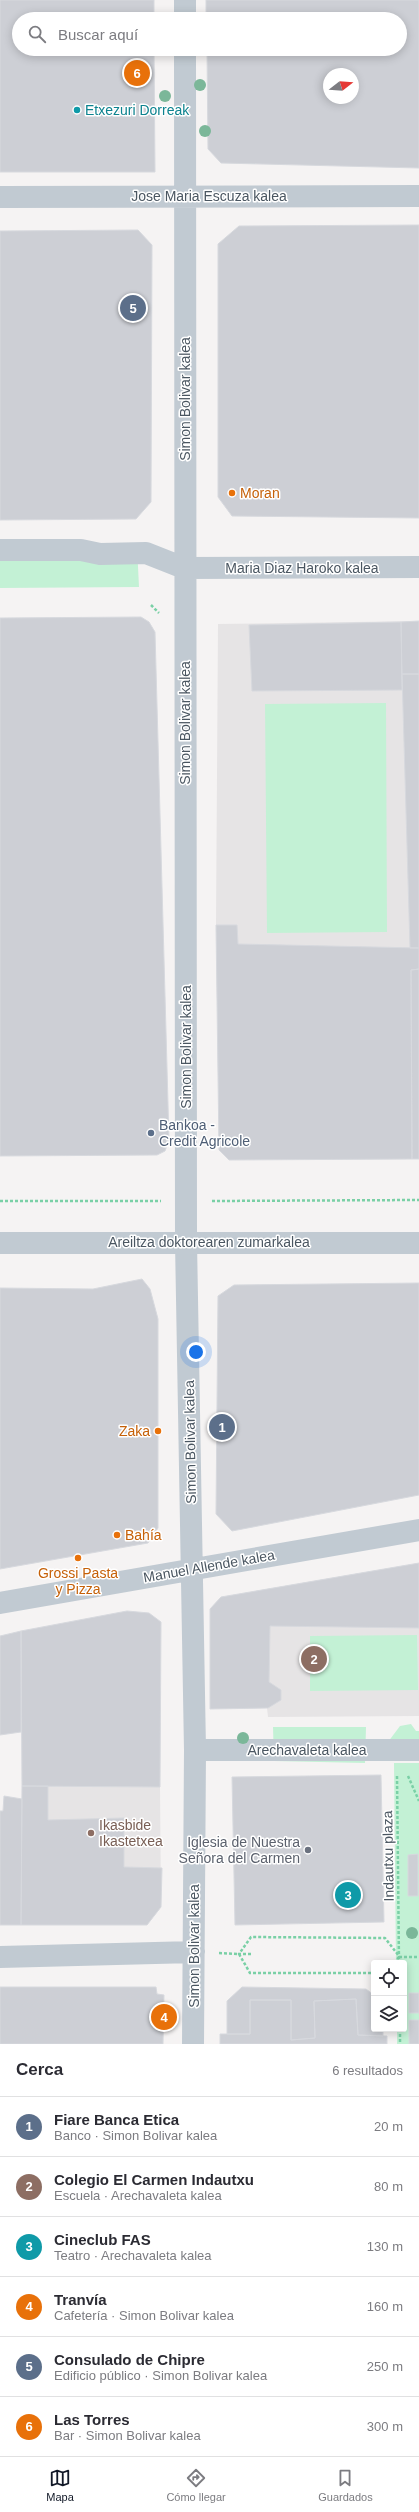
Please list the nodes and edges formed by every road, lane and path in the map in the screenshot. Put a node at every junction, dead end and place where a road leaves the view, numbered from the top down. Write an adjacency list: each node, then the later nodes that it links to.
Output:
1 (185, 0): 2 (street)
2 (185, 12)
3 (185, 56): 4 (street, Simon Bolivar kalea)
4 (185, 196): 5 (street, Jose Maria Escuza kalea); 6 (street, Jose Maria Escuza kalea); 9 (street, Simon Bolivar kalea)
5 (419, 196)
6 (0, 197)
7 (0, 550): 9 (street)
8 (419, 567): 9 (street, Maria Diaz Haroko kalea)
9 (184, 568): 10 (street, Simon Bolivar kalea)
10 (186, 1242): 11 (street, Areiltza doktorearen zumarkalea); 12 (street, Areiltza doktorearen zumarkalea); 14 (street, Simon Bolivar kalea)
11 (0, 1243)
12 (419, 1243)
13 (419, 1530): 14 (street, Manuel Allende kalea)
14 (192, 1568): 15 (street, Manuel Allende kalea); 17 (street, Simon Bolivar kalea)
15 (0, 1603)
16 (397, 1749): 17 (street, Arechavaleta kalea); 18 (street, Arechavaleta kalea); 23 (path, Indautxu plaza)
17 (195, 1750): 19 (street, Simon Bolivar kalea)
18 (419, 1750)
19 (194, 1952): 22 (street); 28 (street, Simon Bolivar kalea)
20 (239, 1954): 21 (path); 23 (path); 26 (path)
21 (251, 1954)
22 (0, 1957)
23 (399, 1957): 24 (path); 25 (path)
24 (419, 1957)
25 (396, 1960)
26 (371, 1973)
27 (400, 2032): 29 (path)
28 (193, 2044)
29 (400, 2044)

